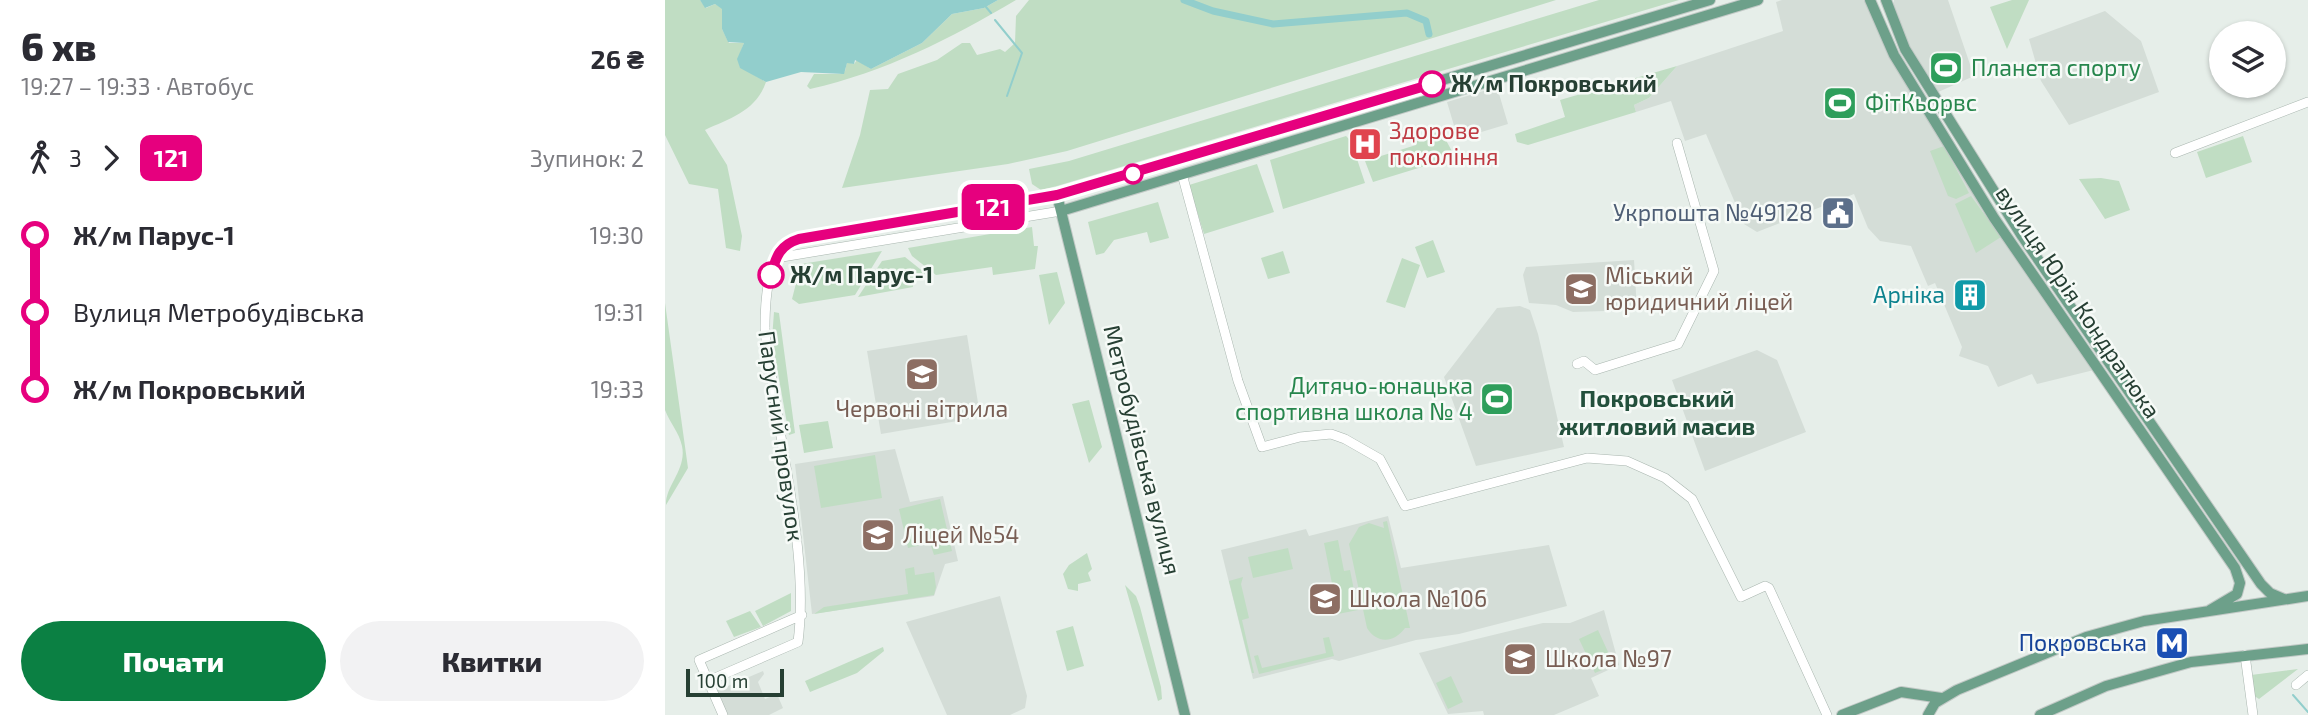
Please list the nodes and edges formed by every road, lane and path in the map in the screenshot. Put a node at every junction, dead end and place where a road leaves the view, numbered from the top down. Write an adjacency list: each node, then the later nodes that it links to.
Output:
1 (1710, 0): 5 (main road)
2 (1758, 0): 6 (main road)
3 (1886, 0): 9 (main road, вулиця Юрія Кондратюка)
4 (1873, 1): 10 (main road, вулиця Юрія Кондратюка)
5 (1511, 60): 6 (main road); 13 (main road)
6 (1515, 74): 12 (main road)
7 (2308, 102): 11 (street)
8 (1677, 143): 18 (street)
9 (1966, 146): 10 (main road); 16 (main road, вулиця Юрія Кондратюка)
10 (1955, 152): 17 (main road, вулиця Юрія Кондратюка)
11 (2175, 153)
12 (1182, 174): 14 (main road); 35 (street)
13 (1057, 195): 14 (main road, Метробудівська вулиця); 15 (street)
14 (1061, 211): 15 (street); 34 (main road, Метробудівська вулиця)
15 (776, 258): 26 (street, Парусний провулок)
16 (2039, 261): 17 (main road); 19 (main road, вулиця Юрія Кондратюка)
17 (2029, 268): 20 (main road, вулиця Юрія Кондратюка)
18 (1577, 363)
19 (2197, 490): 20 (main road); 21 (main road, вулиця Юрія Кондратюка)
20 (2186, 497): 22 (main road, вулиця Юрія Кондратюка)
21 (2241, 555): 22 (main road); 24 (main road, вулиця Юрія Кондратюка)
22 (2231, 562): 25 (main road, вулиця Юрія Кондратюка)
23 (2308, 596): 24 (main road)
24 (2284, 599): 25 (main road)
25 (2210, 610): 32 (main road)
26 (802, 615): 30 (street, Парусний провулок); 30 (street)
27 (2308, 649): 28 (main road)
28 (2245, 655): 38 (main road); 39 (street)
29 (2308, 675): 31 (street)
30 (708, 681): 33 (street)
31 (2296, 685)
32 (1941, 698): 36 (main road); 37 (main road)
33 (723, 715)
34 (1185, 715)
35 (1827, 715)
36 (1842, 715)
37 (1928, 715)
38 (2040, 715)
39 (2253, 715)

